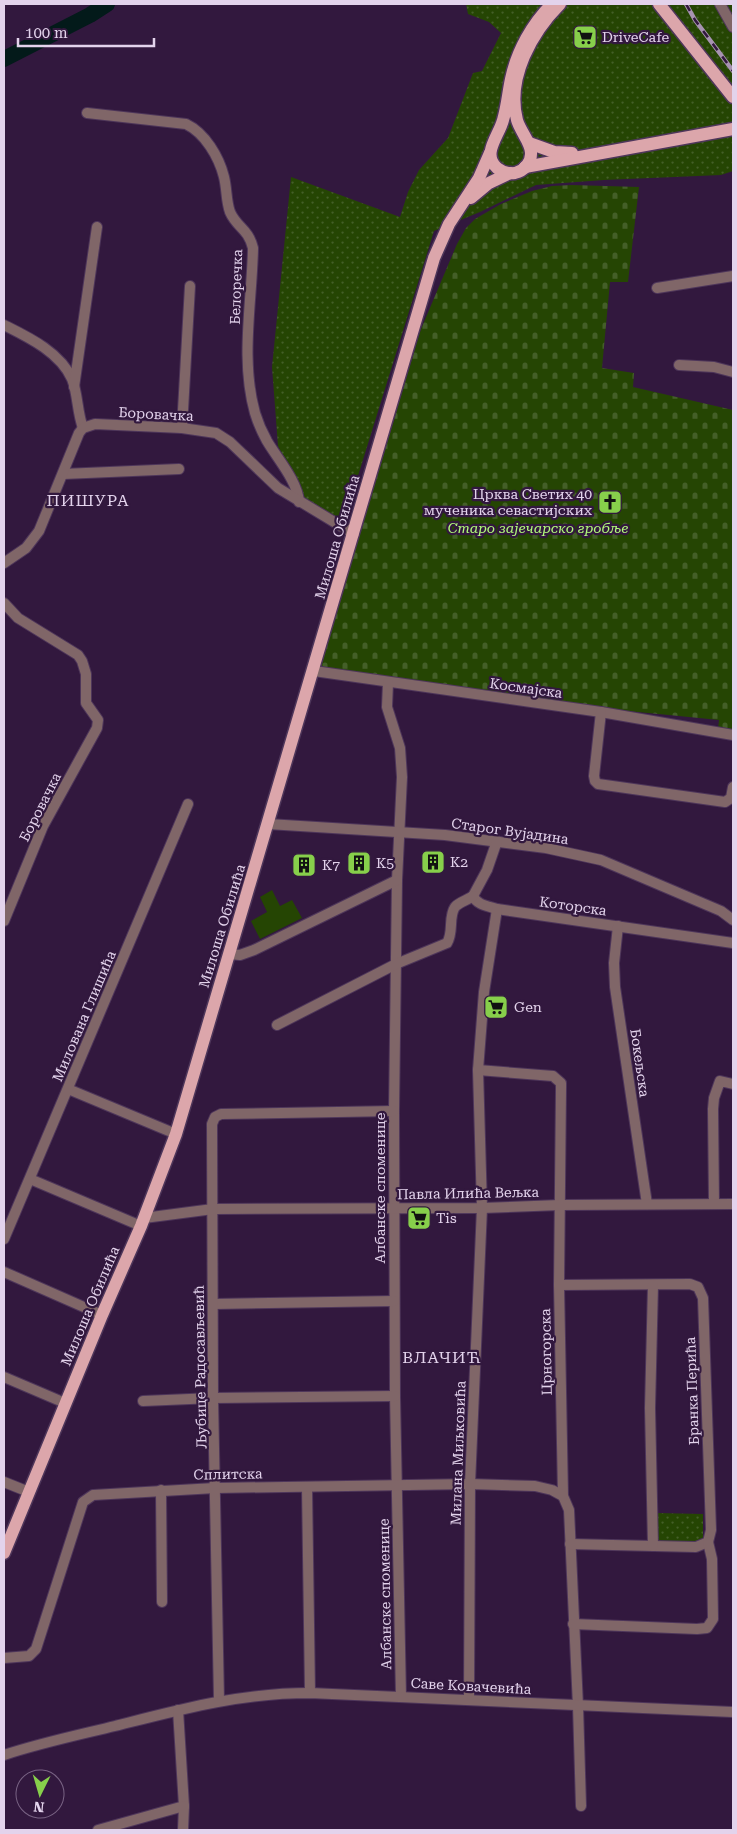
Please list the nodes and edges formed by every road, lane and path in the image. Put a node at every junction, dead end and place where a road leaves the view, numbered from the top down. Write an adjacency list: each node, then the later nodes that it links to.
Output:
1 (552, 4): 11 (main road)
2 (560, 4): 12 (main road)
3 (659, 4): 7 (main road)
4 (666, 4): 7 (main road)
5 (721, 4): 6 (street)
6 (733, 27)
7 (704, 61): 8 (main road)
8 (733, 97)
9 (87, 113): 30 (street, Белоречка)
10 (731, 130): 14 (main road)
11 (497, 137): 12 (main road); 13 (main road)
12 (526, 140): 14 (main road); 15 (main road)
13 (490, 153): 16 (main road); 21 (main road, Милоша Обилића)
14 (600, 153): 15 (main road)
15 (525, 167): 16 (main road)
16 (510, 173): 21 (main road, Милоша Обилића)
17 (97, 227): 25 (street)
18 (733, 276): 20 (street)
19 (190, 286): 27 (street)
20 (657, 288)
21 (424, 291): 31 (main road, Милоша Обилића)
22 (4, 325): 25 (street)
23 (679, 365): 24 (street)
24 (733, 372)
25 (74, 387): 26 (street)
26 (83, 428): 27 (street, Боровачка); 29 (street)
27 (182, 428): 30 (street, Боровачка)
28 (179, 469): 29 (street)
29 (63, 474): 32 (street)
30 (299, 502): 31 (street, Боровачка)
31 (354, 534): 34 (main road, Милоша Обилића)
32 (4, 563)
33 (4, 603): 47 (street, Боровачка)
34 (314, 671): 35 (street, Космајска); 40 (main road, Милоша Обилића)
35 (388, 683): 36 (street, Космајска); 41 (street, Албанске споменице)
36 (601, 712): 37 (street, Космајска); 38 (street)
37 (733, 735)
38 (733, 787)
39 (188, 804): 55 (street, Милована Глишића)
40 (268, 824): 41 (street, Старог Вујадина); 50 (main road, Милоша Обилића)
41 (399, 833): 42 (street, Старог Вујадина); 43 (street, Албанске споменице)
42 (496, 841): 44 (street); 46 (street, Старог Вујадина)
43 (397, 880): 50 (street); 51 (street, Албанске споменице)
44 (472, 896): 45 (street, Которска); 51 (street)
45 (497, 909): 48 (street, Которска); 53 (street, Милана Миљковића)
46 (733, 920)
47 (4, 921)
48 (618, 926): 49 (street, Которска); 60 (street, Бокељска)
49 (733, 943)
50 (229, 954): 57 (main road, Милоша Обилића)
51 (396, 964): 52 (street); 56 (street, Албанске споменице)
52 (277, 1025)
53 (478, 1070): 59 (street, Црногорска); 64 (street, Милана Миљковића)
54 (733, 1084): 61 (street)
55 (68, 1089): 57 (street); 58 (street, Милована Глишића)
56 (394, 1110): 63 (street, Албанске споменице); 65 (street, Љубице Радосављевић)
57 (176, 1134): 66 (main road, Милоша Обилића)
58 (30, 1179): 66 (street); 67 (street, Милована Глишића)
59 (560, 1204): 60 (street, Павла Илића Вељка); 64 (street, Павла Илића Вељка); 69 (street, Црногорска)
60 (647, 1204): 61 (street, Павла Илића Вељка)
61 (714, 1204): 62 (street, Павла Илића Вељка)
62 (733, 1204)
63 (394, 1208): 64 (street, Павла Илића Вељка); 65 (street, Павла Илића Вељка); 71 (street, Албанске споменице)
64 (482, 1208): 81 (street, Милана Миљковића)
65 (213, 1209): 66 (street, Павла Илића Вељка); 72 (street, Љубице Радосављевић)
66 (143, 1222): 73 (main road, Милоша Обилића)
67 (4, 1238)
68 (4, 1272): 73 (street)
69 (559, 1285): 70 (street, Бранка Перића); 86 (street, Црногорска)
70 (653, 1285): 87 (street, Бранка Перића); 89 (street)
71 (394, 1301): 72 (street); 75 (street, Албанске споменице)
72 (213, 1304): 76 (street, Љубице Радосављевић)
73 (102, 1314): 78 (main road, Милоша Обилића)
74 (4, 1377): 78 (street)
75 (395, 1396): 76 (street); 80 (street, Албанске споменице)
76 (213, 1398): 77 (street); 83 (street, Љубице Радосављевић)
77 (143, 1401)
78 (65, 1403): 85 (main road, Милоша Обилића)
79 (4, 1482): 85 (street)
80 (398, 1484): 81 (street, Сплитска); 82 (street, Сплитска); 95 (street, Албанске споменице)
81 (470, 1484): 86 (street, Сплитска); 97 (street, Милана Миљковића)
82 (307, 1487): 83 (street, Сплитска); 94 (street)
83 (215, 1488): 84 (street, Сплитска); 96 (street, Љубице Радосављевић)
84 (161, 1490): 91 (street); 93 (street, Сплитска)
85 (29, 1492): 90 (main road, Милоша Обилића)
86 (564, 1496): 88 (street, Црногорска)
87 (708, 1542): 89 (street); 92 (street, Бранка Перића)
88 (570, 1544): 89 (street); 92 (street, Црногорска)
89 (653, 1546)
90 (4, 1553)
91 (162, 1602)
92 (573, 1624): 98 (street, Црногорска)
93 (4, 1658)
94 (310, 1693): 95 (street, Саве Ковачевића); 96 (street, Саве Ковачевића)
95 (401, 1697): 97 (street, Саве Ковачевића)
96 (219, 1700): 99 (street, Саве Ковачевића)
97 (469, 1700): 98 (street, Саве Ковачевића)
98 (578, 1706): 100 (street, Саве Ковачевића); 103 (street, Црногорска)
99 (178, 1710): 101 (street, Саве Ковачевића); 102 (street)
100 (733, 1712)
101 (4, 1755)
102 (184, 1806): 104 (street); 105 (street)
103 (581, 1806)
104 (98, 1830)
105 (183, 1830)

